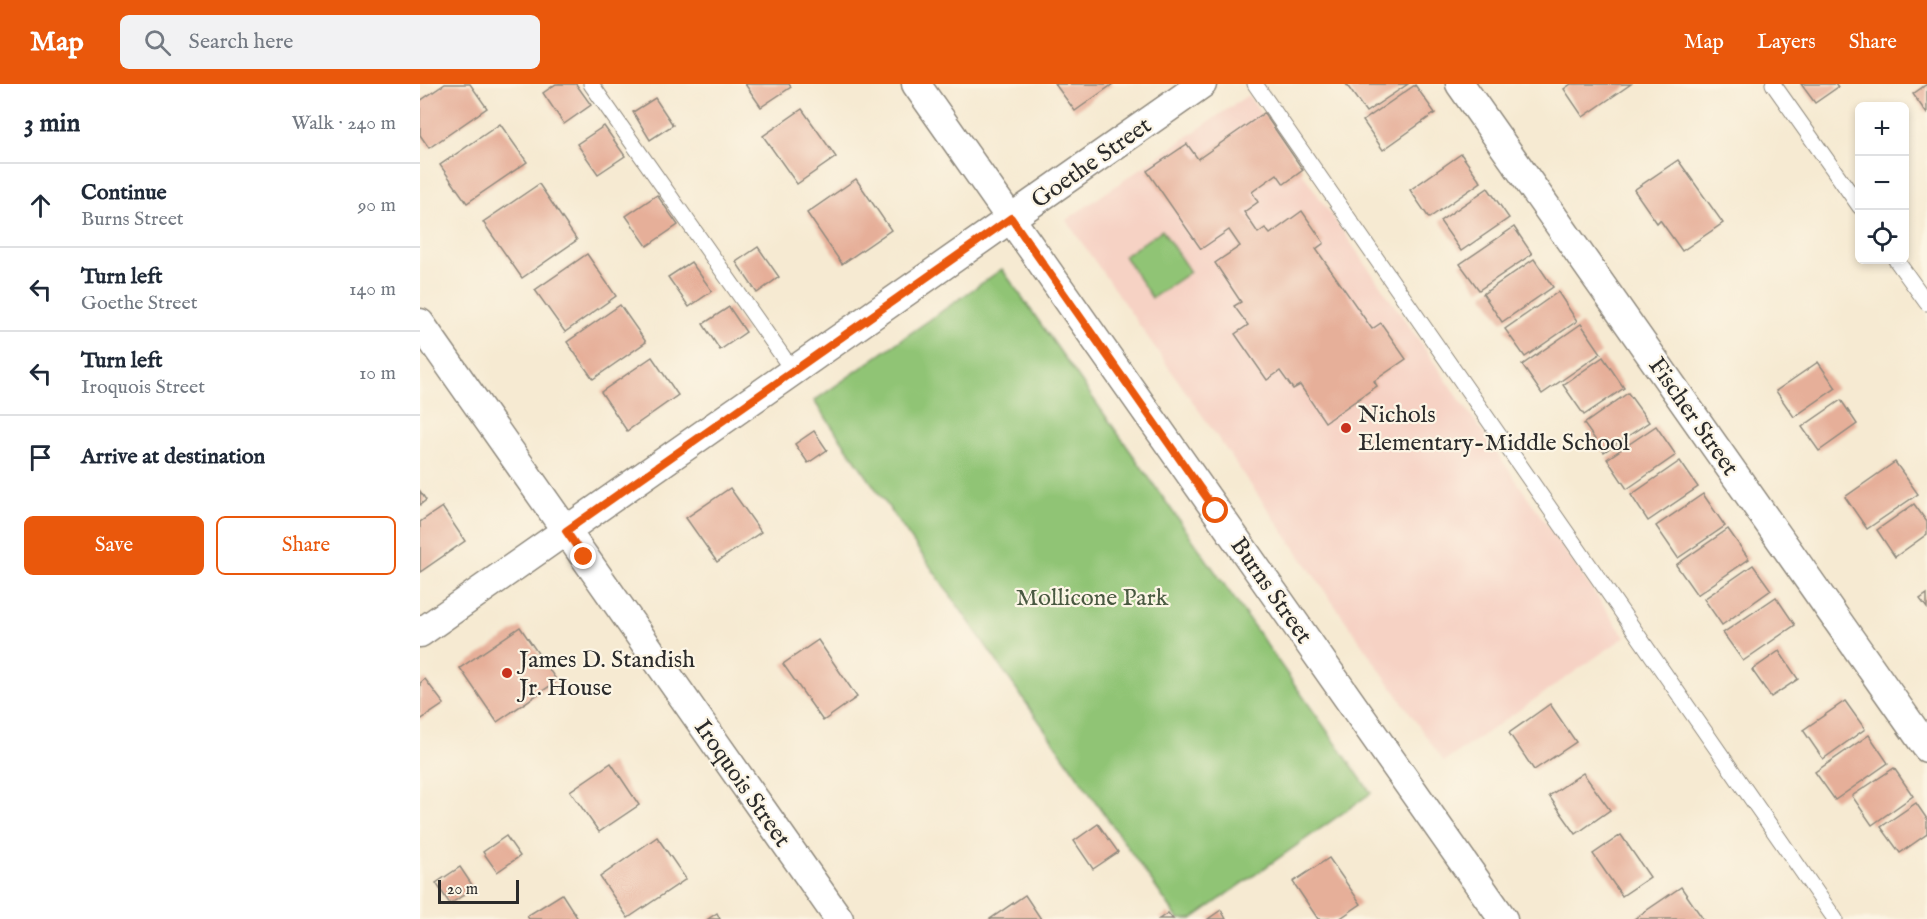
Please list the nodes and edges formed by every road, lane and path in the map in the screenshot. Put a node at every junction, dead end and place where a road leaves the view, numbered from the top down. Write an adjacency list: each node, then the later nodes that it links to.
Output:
1 (591, 84): 12 (lane)
2 (916, 84): 8 (street, Burns Street)
3 (1202, 84): 8 (street, Goethe Street)
4 (1255, 84): 18 (lane)
5 (1460, 84): 15 (street, Fischer Street)
6 (1773, 84): 7 (lane)
7 (1855, 200)
8 (1011, 218): 12 (street, Goethe Street); 17 (street, Burns Street)
9 (1899, 264): 10 (lane)
10 (1927, 303)
11 (420, 323): 13 (street, Iroquois Street)
12 (793, 371): 13 (street, Goethe Street)
13 (566, 531): 14 (street, Goethe Street); 16 (street, Iroquois Street)
14 (420, 633)
15 (1927, 748)
16 (839, 919)
17 (1503, 919)
18 (1835, 919)

